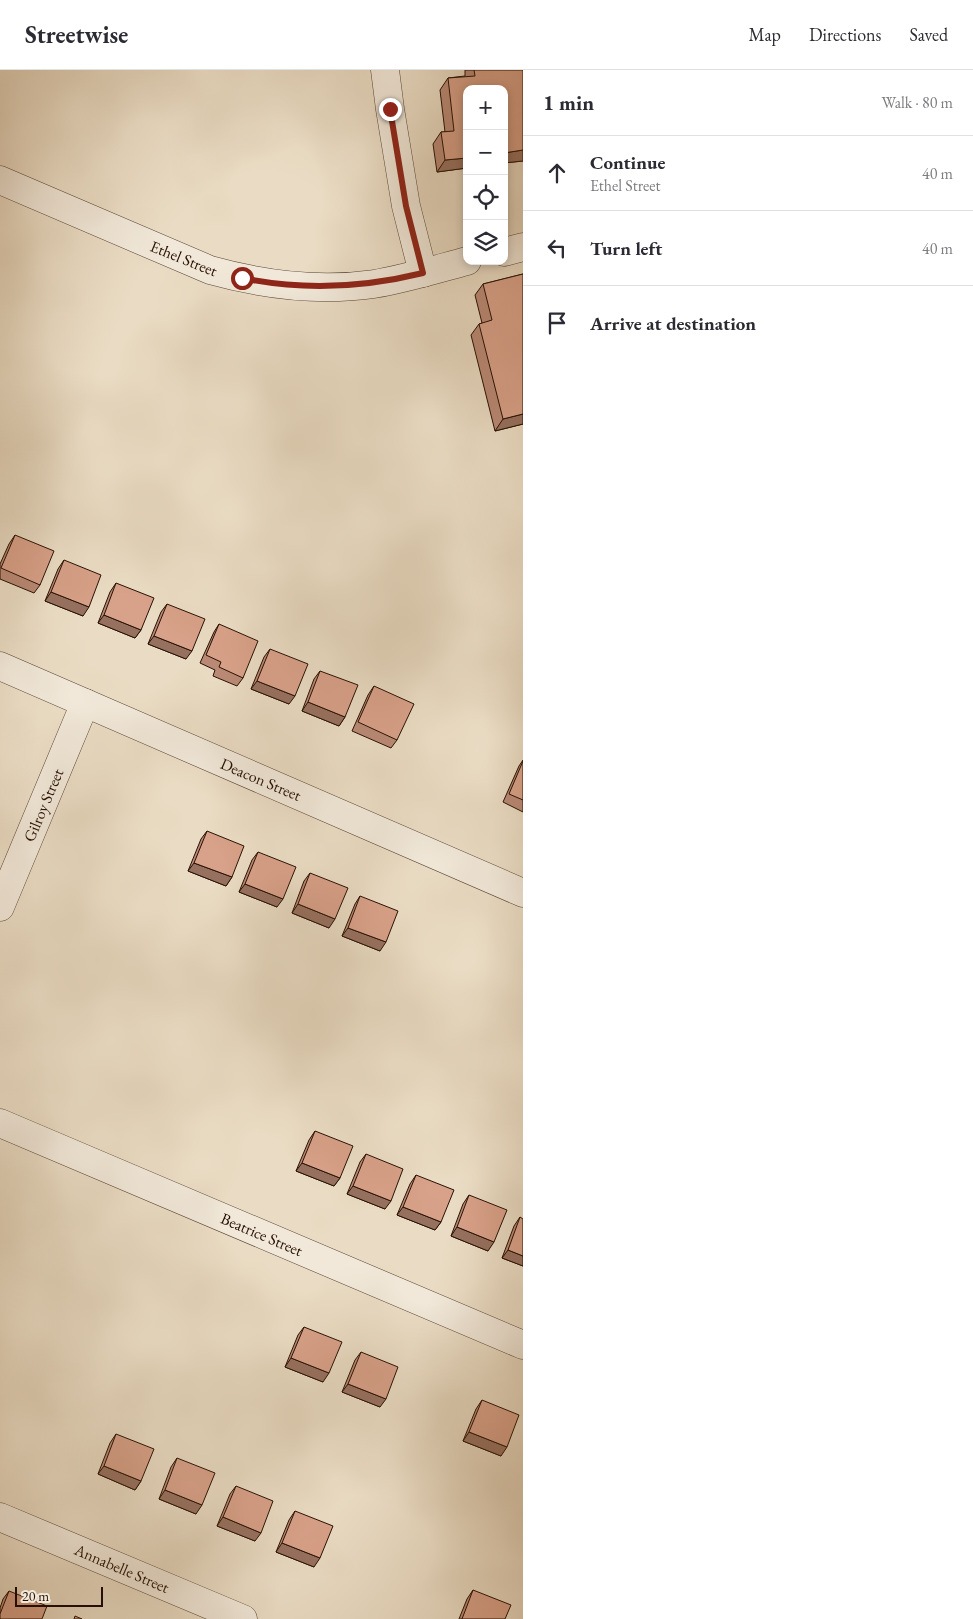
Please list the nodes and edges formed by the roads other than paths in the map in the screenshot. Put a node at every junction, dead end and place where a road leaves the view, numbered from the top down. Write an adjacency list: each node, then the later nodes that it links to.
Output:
1 (385, 70): 6 (street)
2 (0, 180): 6 (street, Ethel Street)
3 (523, 247): 4 (street)
4 (508, 251)
5 (463, 262): 6 (street, Ethel Street)
6 (423, 273)
7 (0, 666): 8 (street, Deacon Street)
8 (85, 703): 9 (street, Deacon Street); 10 (street, Gilroy Street)
9 (523, 893)
10 (0, 907)
11 (0, 1123): 12 (street, Beatrice Street)
12 (523, 1345)
13 (0, 1517): 14 (street, Annabelle Street)
14 (243, 1619)

